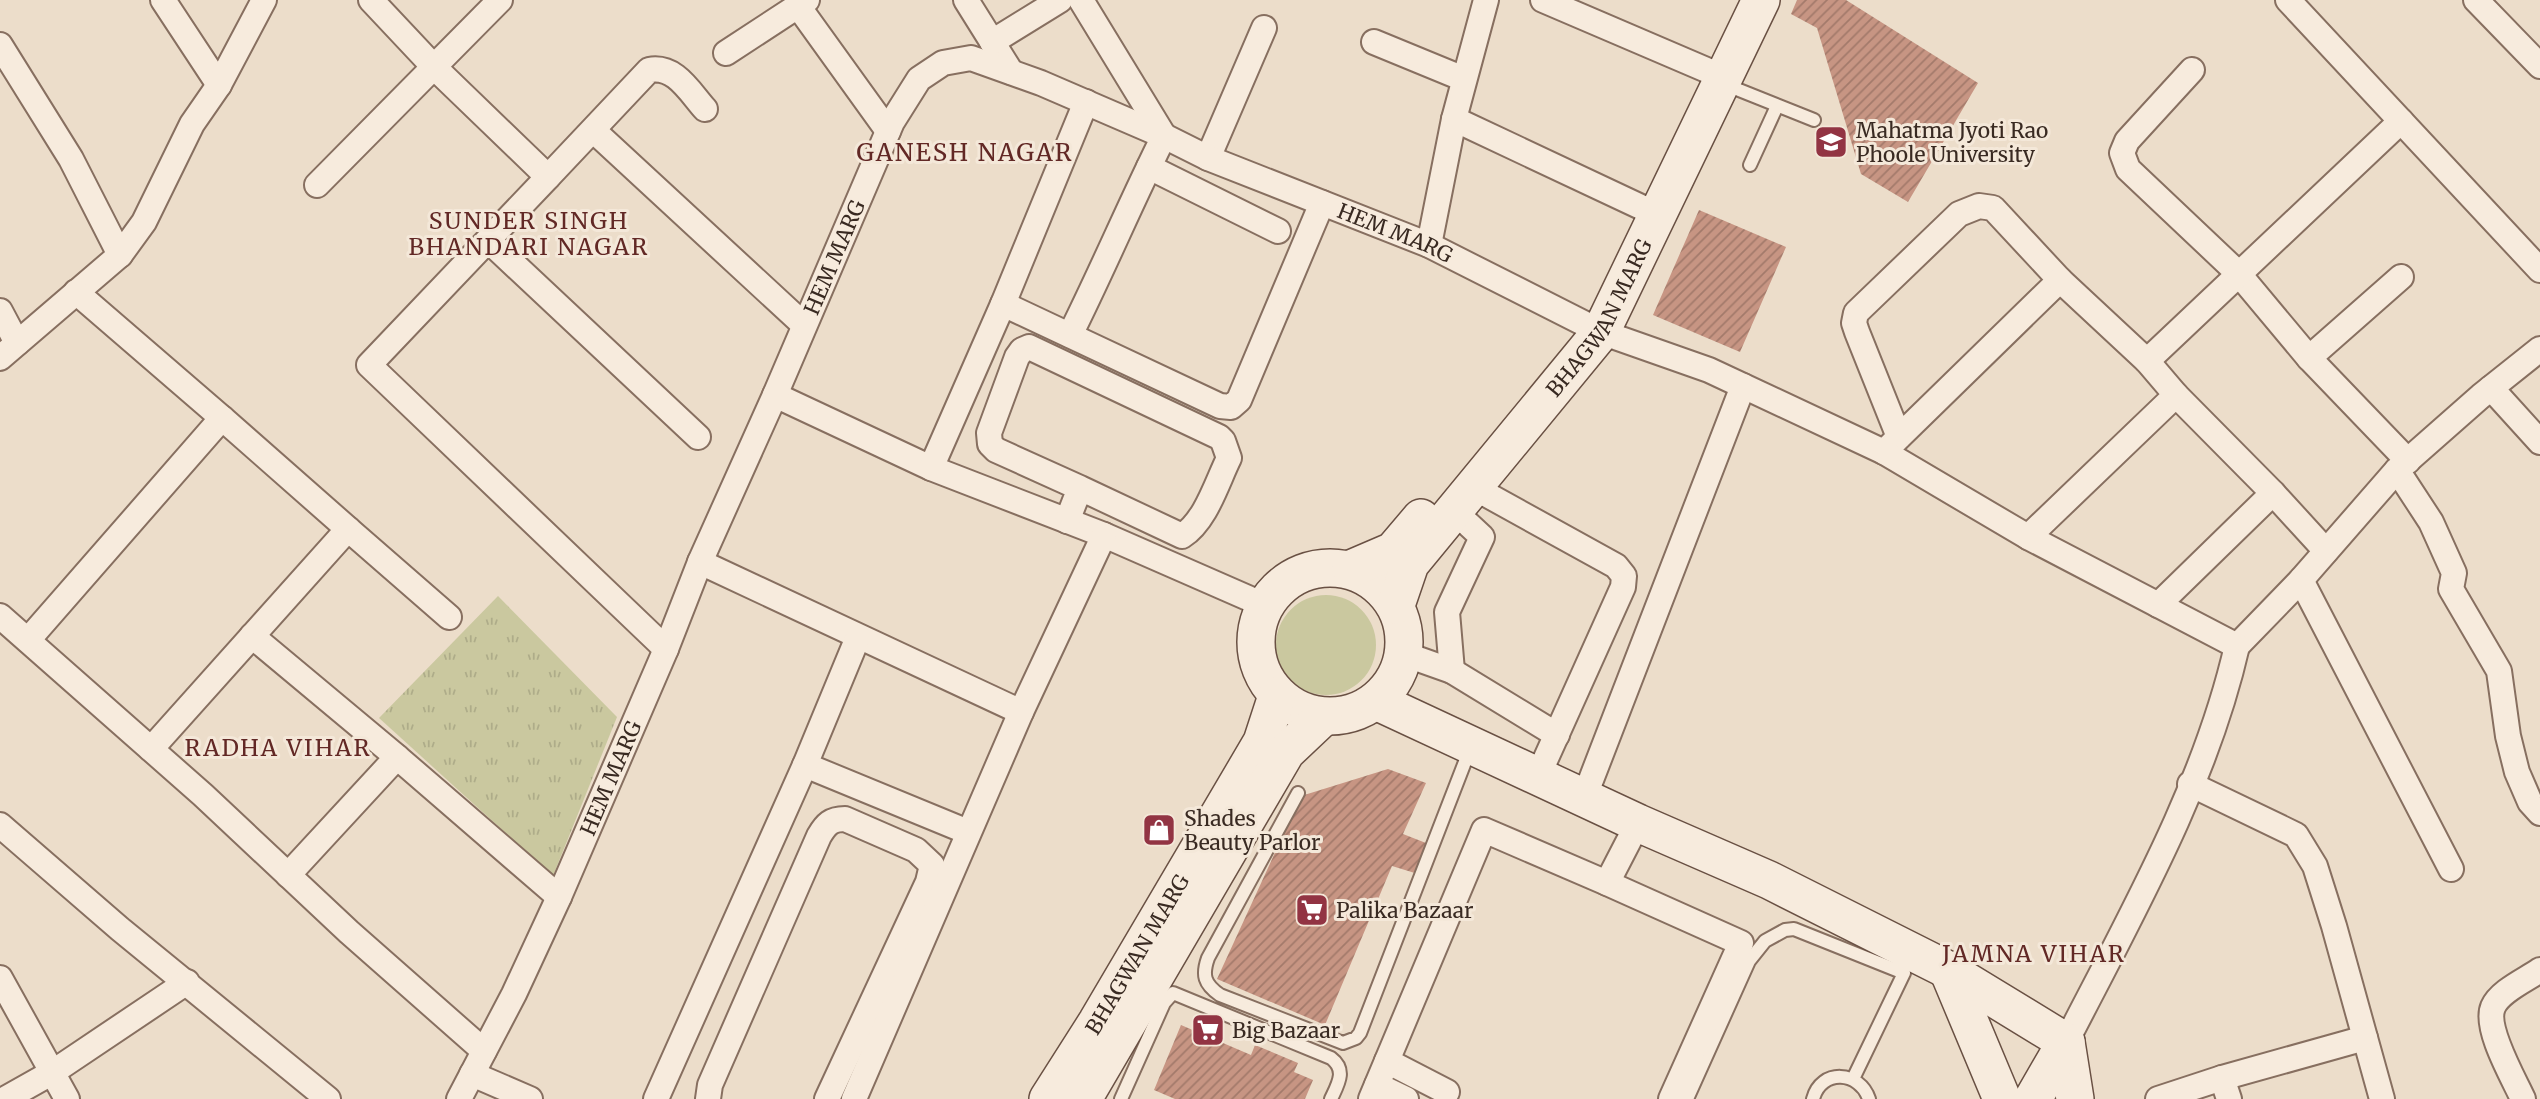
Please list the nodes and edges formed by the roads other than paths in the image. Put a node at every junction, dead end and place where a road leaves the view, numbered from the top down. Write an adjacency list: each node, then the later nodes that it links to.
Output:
1 (163, 0): 26 (street)
2 (264, 0): 26 (street)
3 (371, 0): 21 (street)
4 (500, 0): 21 (street)
5 (966, 0): 16 (street)
6 (1060, 0): 16 (street)
7 (1081, 0): 35 (street)
8 (1486, 0): 25 (street)
9 (1543, 0): 24 (street)
10 (1739, 0): 24 (street, BHAGWAN MARG)
11 (1761, 0): 24 (street, BHAGWAN MARG)
12 (2288, 0): 32 (street)
13 (2476, 0): 20 (street)
14 (802, 3): 19 (street); 34 (street)
15 (1264, 28): 36 (street)
16 (992, 42): 23 (street)
17 (1374, 42): 25 (street)
18 (0, 45): 46 (street)
19 (726, 53)
20 (2540, 66)
21 (434, 67): 39 (street); 40 (street)
22 (2192, 70): 48 (street)
23 (1011, 72): 27 (street, HEM MARG); 34 (street, HEM MARG)
24 (1717, 76): 28 (lane); 42 (street, BHAGWAN MARG); 55 (street, BHAGWAN MARG)
25 (1464, 79): 30 (street)
26 (219, 85): 46 (street)
27 (1086, 102): 35 (street, HEM MARG); 52 (street)
28 (1777, 106): 31 (lane); 37 (lane)
29 (705, 109): 33 (street)
30 (1454, 119): 42 (street); 45 (street)
31 (1814, 121)
32 (2401, 121): 47 (street); 48 (street)
33 (594, 131): 39 (street); 54 (street)
34 (888, 131): 54 (street, HEM MARG)
35 (1164, 135): 36 (street, HEM MARG); 38 (street)
36 (1209, 158): 41 (street, HEM MARG)
37 (1750, 165)
38 (1149, 167): 43 (street); 56 (street)
39 (548, 177): 44 (street)
40 (317, 185)
41 (1322, 203): 45 (street, HEM MARG); 56 (street)
42 (1641, 207): 55 (street, BHAGWAN MARG)
43 (1278, 231)
44 (489, 241): 66 (street); 93 (street)
45 (1429, 245): 55 (street, HEM MARG)
46 (120, 255): 51 (street)
47 (2540, 270)
48 (2238, 273): 59 (street); 60 (street)
49 (2401, 277): 59 (street)
50 (2060, 280): 60 (street); 68 (street); 68 (street)
51 (76, 292): 58 (street); 65 (street)
52 (1003, 304): 56 (street); 70 (street)
53 (0, 311): 58 (street)
54 (804, 325): 63 (street, HEM MARG)
55 (1592, 327): 61 (street, HEM MARG); 73 (street, BHAGWAN MARG); 82 (street, BHAGWAN MARG)
56 (1070, 335)
57 (2540, 349): 62 (street)
58 (9, 351)
59 (2309, 358): 69 (street)
60 (2147, 361): 64 (street)
61 (1743, 386): 68 (street, HEM MARG); 108 (street)
62 (2491, 388): 67 (street); 69 (street)
63 (775, 395): 70 (street); 81 (street, HEM MARG)
64 (2176, 395): 72 (street); 79 (street)
65 (222, 418): 76 (street); 91 (street)
66 (698, 437)
67 (2540, 442)
68 (1892, 445): 79 (street, HEM MARG)
69 (2402, 466): 80 (street); 109 (street)
70 (931, 468): 75 (street)
71 (1080, 488): 71 (street); 75 (street)
72 (2273, 493): 80 (street); 86 (street)
73 (1464, 499): 74 (street); 78 (street); 85 (street, BHAGWAN MARG)
74 (1512, 509): 78 (street); 100 (street)
75 (1067, 521): 77 (street)
76 (348, 529): 88 (street); 89 (street)
77 (1104, 535): 84 (street); 98 (street)
78 (1482, 537): 95 (street)
79 (2028, 537): 86 (street, HEM MARG)
80 (2326, 551): 83 (street)
81 (700, 562): 90 (street); 93 (street, HEM MARG)
82 (1351, 569): 84 (street); 85 (street)
83 (2301, 580): 92 (street); 113 (street)
84 (1264, 605): 96 (street)
85 (1395, 605): 94 (street)
86 (2158, 605): 92 (street, HEM MARG)
87 (0, 616): 91 (street)
88 (449, 617)
89 (252, 636): 102 (street); 103 (street)
90 (858, 637): 98 (street); 104 (street)
91 (28, 640): 102 (street)
92 (2237, 646): 106 (street)
93 (666, 649): 116 (street, HEM MARG)
94 (1404, 654): 95 (street); 97 (street)
95 (1452, 671): 100 (street)
96 (1277, 696): 99 (street); 141 (street, BHAGWAN MARG)
97 (1376, 701): 99 (street); 101 (street)
98 (1021, 712): 112 (street)
99 (1323, 716): 142 (street, BHAGWAN MARG)
100 (1557, 735): 105 (street)
101 (1472, 745): 105 (street); 107 (lane)
102 (151, 749): 114 (street)
103 (397, 757): 114 (street); 116 (street)
104 (805, 765): 112 (street); 137 (street)
105 (1538, 776): 108 (street)
106 (2190, 785): 122 (street); 123 (street)
107 (1298, 793)
108 (1584, 798): 110 (street)
109 (2540, 813)
110 (1638, 823): 115 (street); 117 (street)
111 (0, 825): 121 (street)
112 (968, 832): 140 (street)
113 (2451, 869)
114 (288, 875): 124 (street)
115 (1607, 883): 125 (street); 146 (street)
116 (559, 897): 124 (street, HEM MARG)
117 (1909, 963): 118 (street); 128 (lane); 147 (lane)
118 (1948, 970): 123 (street); 150 (street)
119 (2540, 971): 155 (street)
120 (0, 978): 126 (street)
121 (187, 982): 126 (street); 134 (street)
122 (2365, 1038): 129 (street); 154 (street)
123 (2066, 1042): 151 (street); 152 (street)
124 (484, 1051): 127 (street, HEM MARG)
125 (1387, 1061): 130 (street); 131 (street)
126 (53, 1072): 132 (street); 133 (street)
127 (472, 1074): 135 (street, HEM MARG); 136 (street)
128 (1853, 1079): 148 (lane); 149 (lane)
129 (2225, 1088): 153 (street)
130 (1374, 1092): 145 (street)
131 (1447, 1093)
132 (5, 1099)
133 (67, 1099)
134 (328, 1099)
135 (459, 1099)
136 (530, 1099)
137 (656, 1099)
138 (708, 1099): 139 (street)
139 (827, 1099)
140 (854, 1099)
141 (1048, 1099)
142 (1083, 1099)
143 (1121, 1099): 144 (lane)
144 (1331, 1099)
145 (1406, 1099)
146 (1671, 1099)
147 (1687, 1099)
148 (1813, 1099)
149 (1870, 1099)
150 (2002, 1099)
151 (2033, 1099)
152 (2075, 1099)
153 (2158, 1099)
154 (2382, 1099)
155 (2523, 1099)

